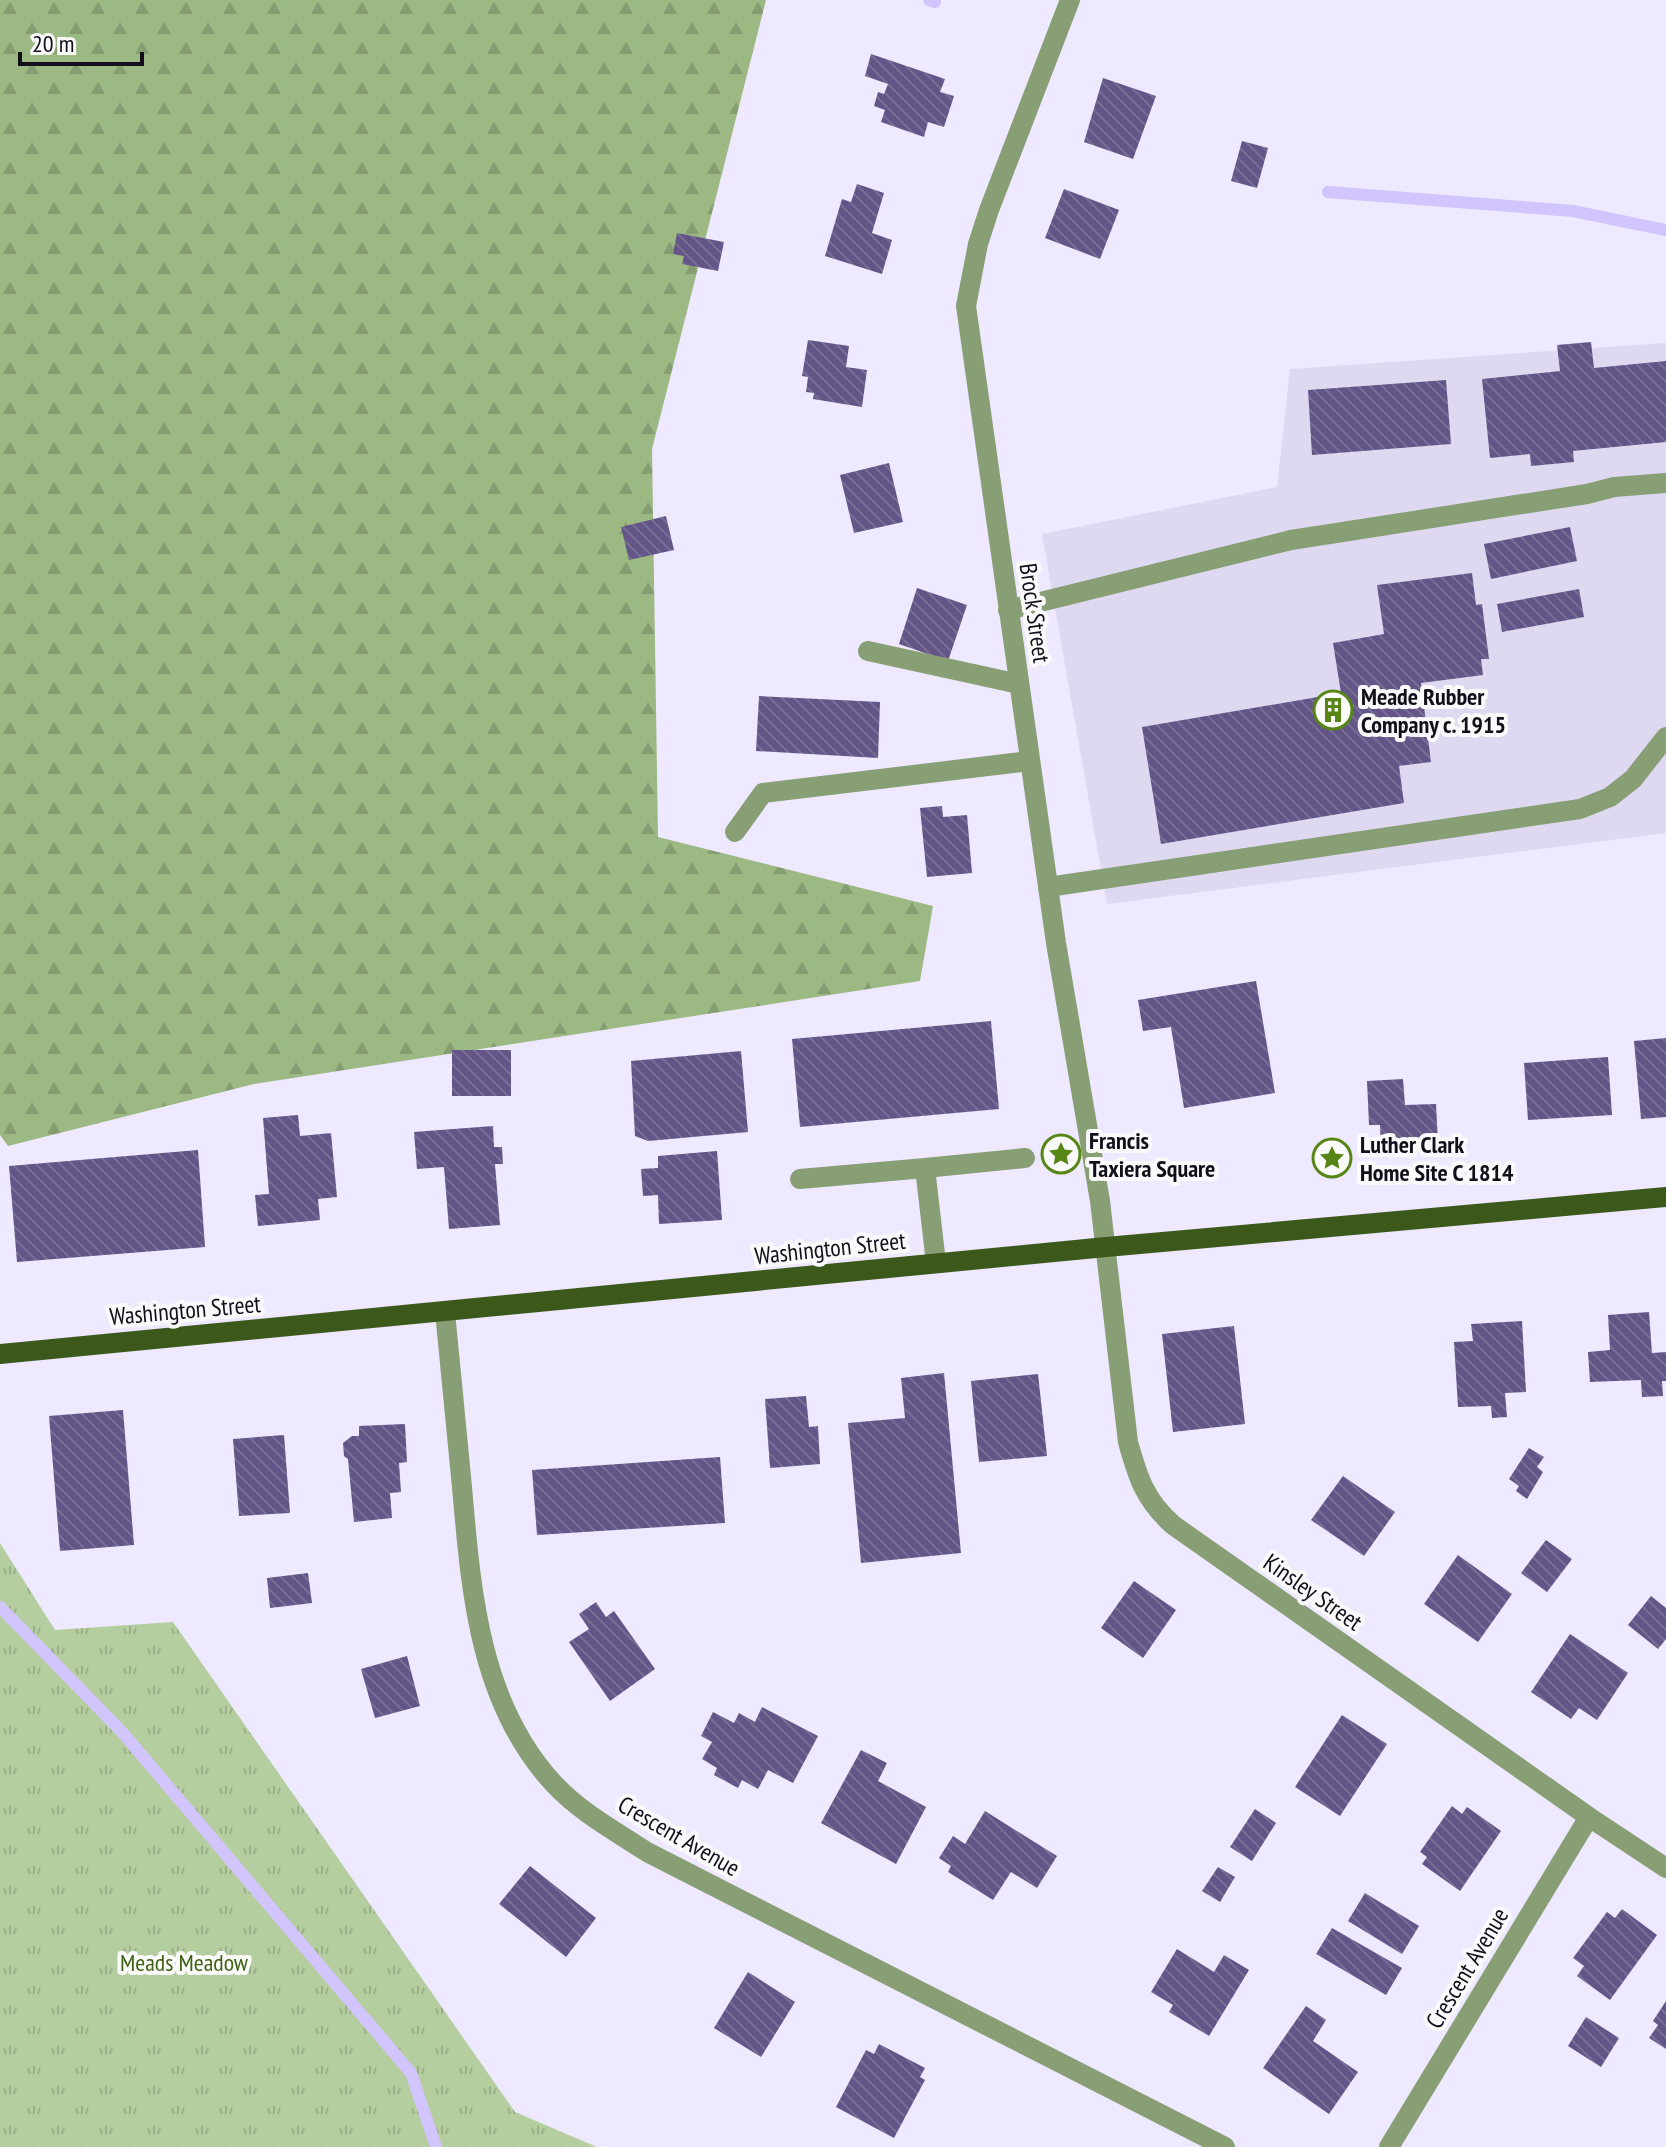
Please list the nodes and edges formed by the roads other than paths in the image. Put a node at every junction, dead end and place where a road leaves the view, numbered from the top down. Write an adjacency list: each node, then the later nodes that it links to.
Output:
1 (1070, 0): 3 (street, Brock Street)
2 (1666, 483): 3 (street)
3 (1008, 610): 5 (street, Brock Street)
4 (868, 651): 5 (street)
5 (1019, 684): 7 (street, Brock Street)
6 (1666, 737): 9 (street)
7 (1030, 761): 8 (street); 9 (street, Brock Street)
8 (735, 832)
9 (1048, 887): 14 (street, Brock Street)
10 (1025, 1158): 11 (street)
11 (925, 1168): 12 (street); 15 (street)
12 (800, 1179)
13 (1666, 1197): 14 (main road, Washington Street)
14 (1106, 1247): 15 (main road, Washington Street); 18 (street, Kinsley Street)
15 (936, 1263): 16 (main road, Washington Street)
16 (445, 1312): 17 (main road, Washington Street); 20 (street, Crescent Avenue)
17 (0, 1354)
18 (1589, 1817): 19 (street, Kinsley Street); 21 (street, Crescent Avenue)
19 (1666, 1868)
20 (1225, 2147)
21 (1389, 2147)

